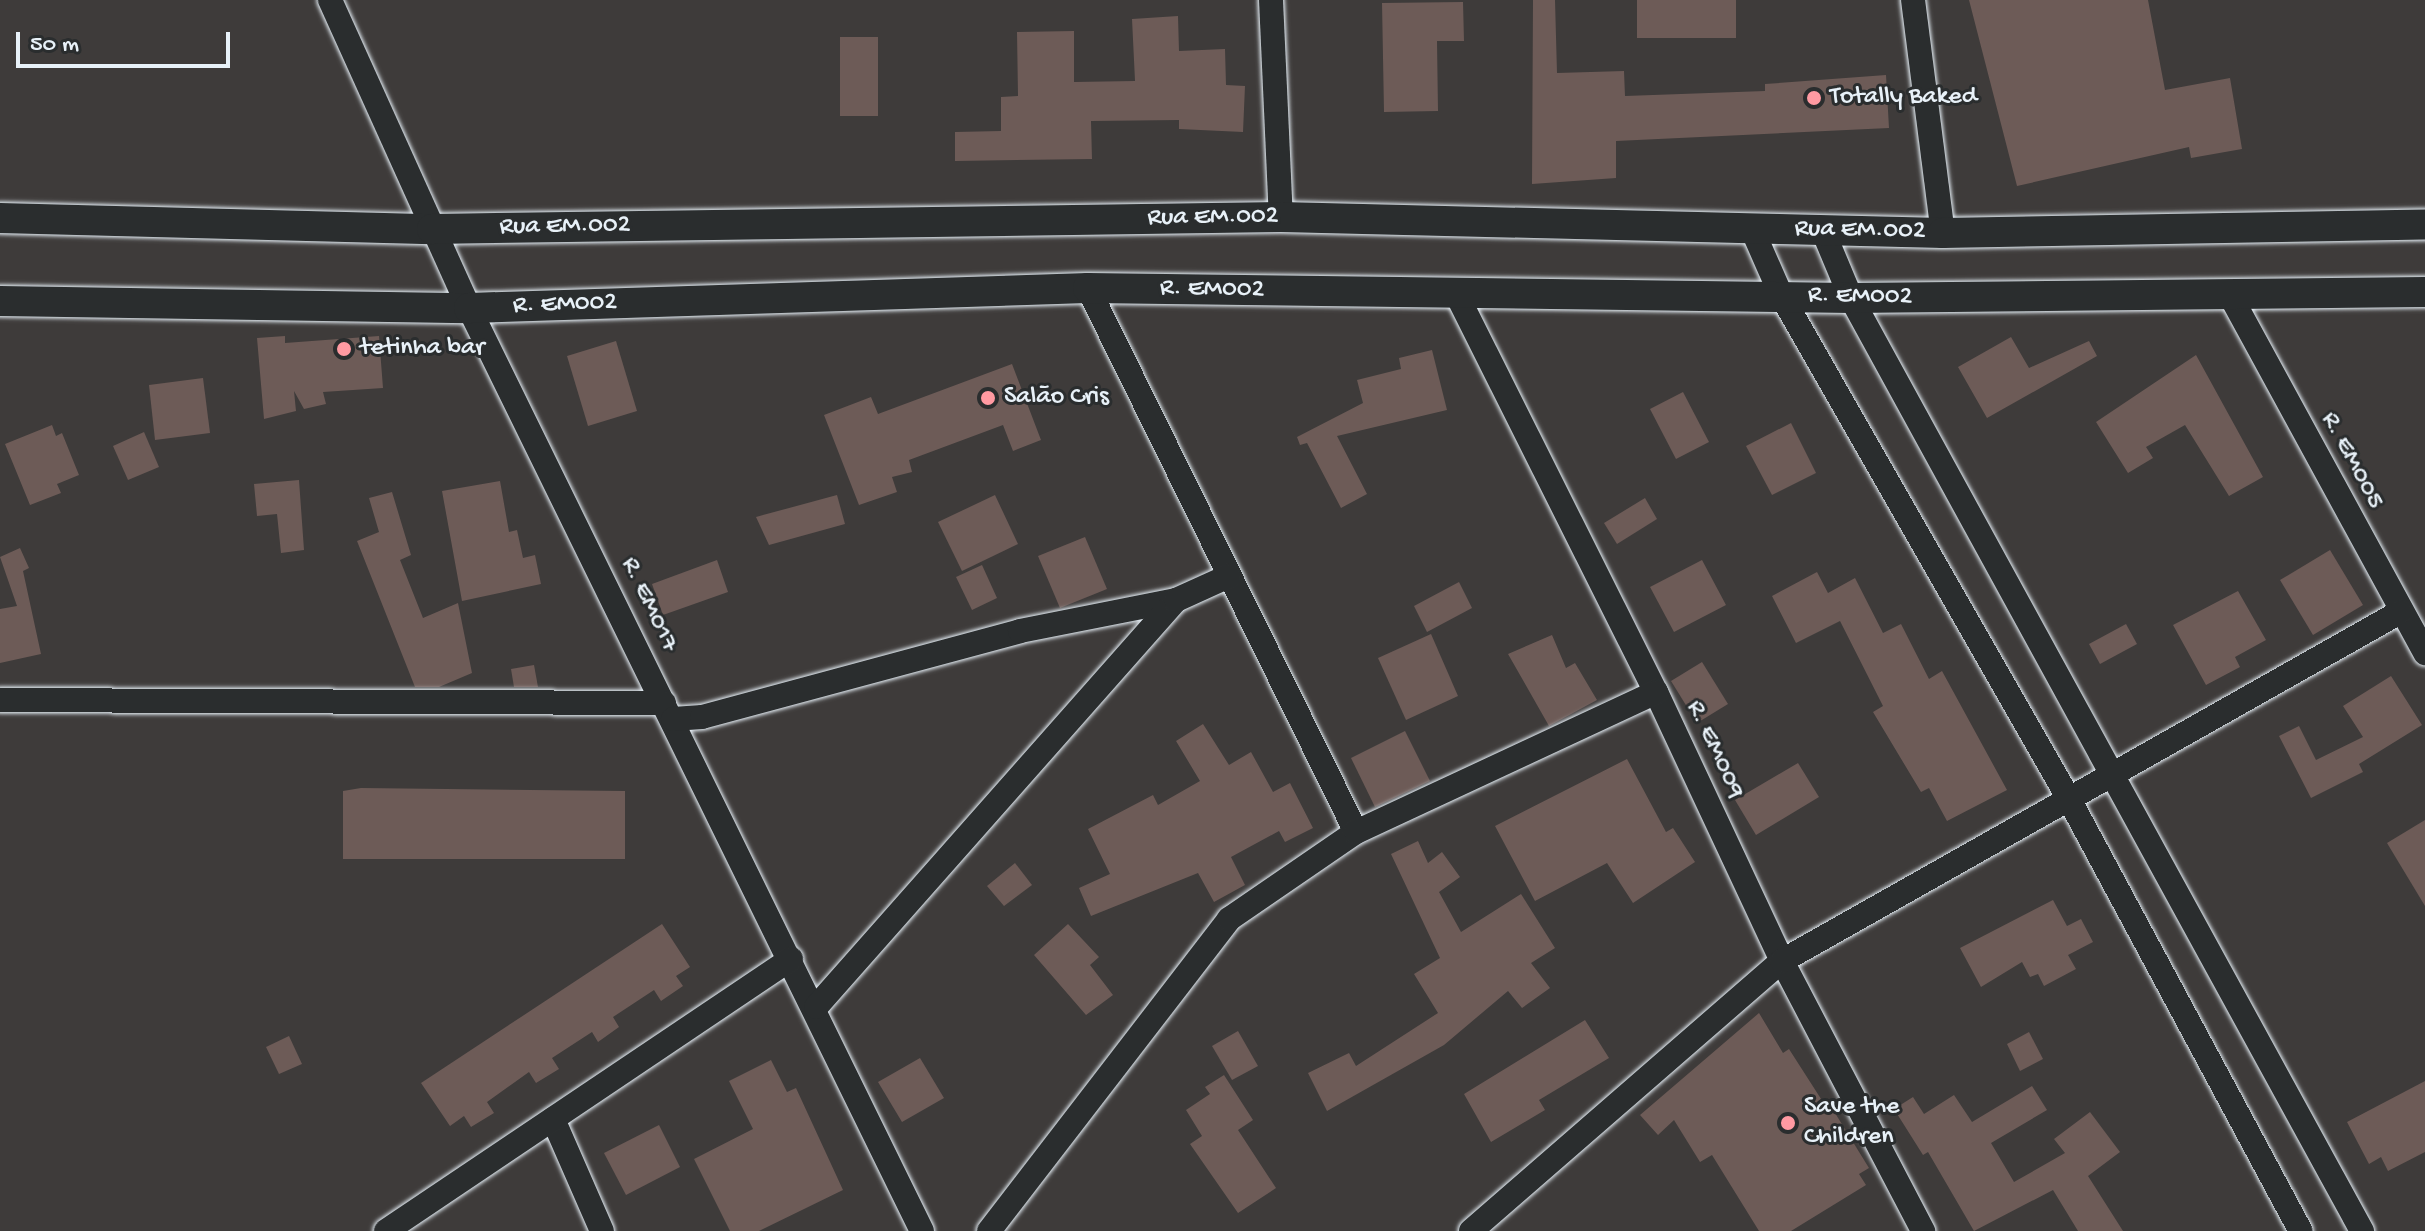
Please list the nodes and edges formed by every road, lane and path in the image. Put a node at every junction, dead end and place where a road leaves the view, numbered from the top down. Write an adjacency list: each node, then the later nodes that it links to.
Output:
1 (330, 0): 7 (street, R. EM017)
2 (1271, 0): 4 (street)
3 (1913, 0): 10 (street)
4 (1281, 217): 7 (street, Rua EM.002); 8 (street, Rua EM.002)
5 (0, 218): 7 (street, Rua EM.002)
6 (2425, 225): 10 (street, Rua EM.002)
7 (432, 229): 18 (street, R. EM017)
8 (1752, 229): 9 (street, Rua EM.002); 14 (street)
9 (1823, 231): 10 (street, Rua EM.002); 16 (street)
10 (1943, 233)
11 (1088, 288): 13 (street, R. EM002); 18 (street, R. EM002); 19 (street)
12 (2425, 292): 15 (street, R. EM002)
13 (1456, 293): 14 (street, R. EM002); 23 (street, R. EM009)
14 (1781, 295): 16 (street, R. EM002); 27 (street)
15 (2230, 295): 16 (street, R. EM002); 21 (street, R. EM005)
16 (1851, 298): 26 (street)
17 (0, 301): 18 (street, R. EM002)
18 (469, 308): 25 (street, R. EM017)
19 (1229, 576): 20 (street); 28 (street)
20 (1176, 600): 25 (street); 31 (street)
21 (2400, 612): 22 (street, R. EM005); 26 (street)
22 (2423, 647)
23 (1656, 692): 28 (street); 30 (street, R. EM009)
24 (0, 700): 25 (street)
25 (668, 711): 29 (street, R. EM017)
26 (2115, 776): 27 (street); 40 (street)
27 (2069, 799): 30 (street); 39 (street)
28 (1356, 832): 36 (street)
29 (791, 959): 31 (street, R. EM017); 32 (street)
30 (1782, 961): 37 (street); 38 (street, R. EM009)
31 (816, 1007): 35 (street, R. EM017)
32 (553, 1119): 33 (street); 34 (street)
33 (386, 1231)
34 (602, 1231)
35 (922, 1231)
36 (989, 1231)
37 (1471, 1231)
38 (1923, 1231)
39 (2301, 1231)
40 (2362, 1231)

